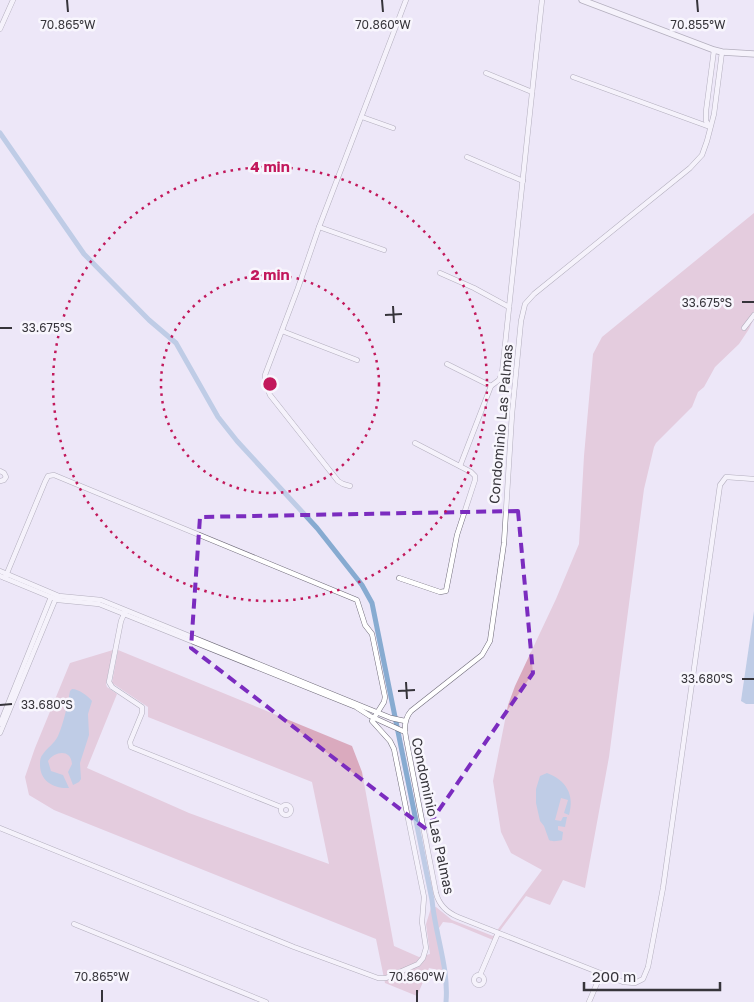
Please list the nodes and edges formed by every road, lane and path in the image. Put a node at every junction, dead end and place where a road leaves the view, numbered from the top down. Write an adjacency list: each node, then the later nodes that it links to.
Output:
1 (13, 0): 5 (street)
2 (406, 0): 12 (street)
3 (542, 0): 11 (street)
4 (582, 0): 6 (main road)
5 (0, 29)
6 (714, 50): 7 (main road); 13 (street, Condominio Las Palmas)
7 (722, 52): 8 (main road); 13 (street, Condominio Las Palmas)
8 (754, 54)
9 (486, 73): 11 (street)
10 (573, 77): 13 (street)
11 (532, 92): 16 (street)
12 (362, 117): 14 (street); 17 (street)
13 (710, 127): 40 (street, Condominio Las Palmas)
14 (393, 128)
15 (467, 157): 16 (street)
16 (523, 181): 20 (street)
17 (319, 227): 18 (street); 23 (street)
18 (384, 250)
19 (440, 273): 20 (street)
20 (509, 307): 26 (street)
21 (754, 314): 22 (street)
22 (744, 328)
23 (282, 331): 24 (street); 32 (street)
24 (357, 360)
25 (447, 364): 26 (street)
26 (491, 386): 28 (street)
27 (415, 444): 28 (street)
28 (460, 466): 35 (street)
29 (0, 472): 31 (street)
30 (754, 479): 48 (street, Condominio Las Palmas)
31 (0, 481)
32 (350, 486)
33 (0, 571): 34 (street)
34 (4, 576): 36 (street); 38 (street)
35 (399, 578)
36 (54, 596): 37 (street); 41 (street); 42 (street)
37 (125, 612): 38 (street); 39 (street); 44 (street)
38 (378, 712): 39 (street); 40 (street)
39 (373, 718): 43 (street); 45 (street)
40 (405, 721): 43 (street, Condominio Las Palmas)
41 (0, 724)
42 (0, 732)
43 (405, 732): 47 (street, Condominio Las Palmas)
44 (281, 807)
45 (0, 828)
46 (74, 924): 50 (street)
47 (498, 933): 48 (street, Condominio Las Palmas); 49 (street)
48 (601, 974): 51 (street)
49 (480, 975)
50 (266, 1002)
51 (589, 1002)

